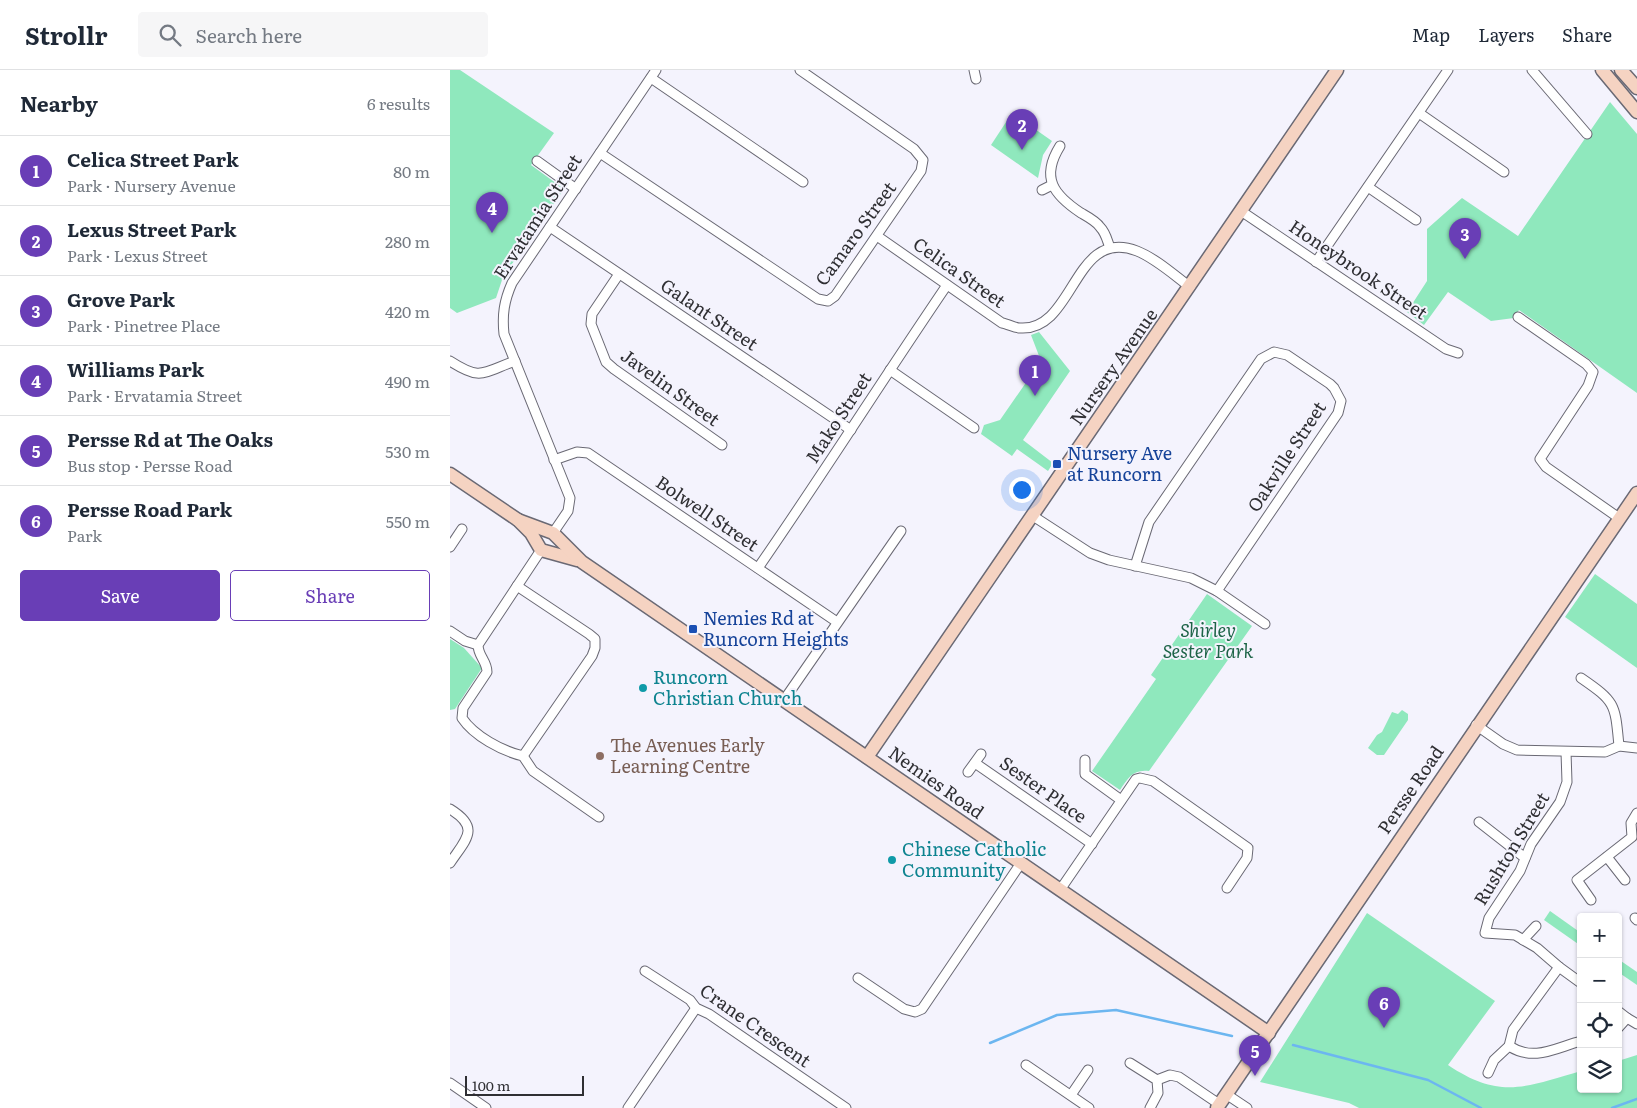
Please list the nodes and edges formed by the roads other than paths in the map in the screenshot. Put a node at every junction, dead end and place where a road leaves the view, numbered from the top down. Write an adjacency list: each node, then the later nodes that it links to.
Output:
1 (656, 70): 8 (street, Ervatamia Street)
2 (800, 70): 25 (street, Camaro Street)
3 (1338, 70): 22 (street, Nursery Avenue)
4 (1448, 70): 11 (street)
5 (1532, 70): 12 (street)
6 (1602, 70): 10 (street)
7 (1621, 70): 9 (street)
8 (651, 78): 14 (street, Ervatamia Street); 17 (street)
9 (1637, 88)
10 (1637, 112)
11 (1419, 113): 16 (street); 19 (street)
12 (1587, 134)
13 (1060, 146): 18 (street)
14 (600, 153): 20 (street, Ervatamia Street); 25 (street, Camaro Street)
15 (537, 161): 20 (street)
16 (1504, 172)
17 (803, 182)
18 (1052, 185): 21 (street); 26 (street)
19 (1368, 187): 23 (street); 27 (street)
20 (576, 189): 24 (street, Ervatamia Street)
21 (1042, 190)
22 (1241, 211): 27 (street, Honeybrook Street); 30 (street, Nursery Avenue)
23 (1416, 220)
24 (550, 227): 28 (street, Galant Street); 34 (street, Ervatamia Street)
25 (876, 236): 29 (street, Celica Street)
26 (1110, 248): 29 (street, Celica Street); 30 (street)
27 (1316, 262): 32 (street, Honeybrook Street)
28 (619, 274): 37 (street, Galant Street); 38 (street, Javelin Street)
29 (947, 285): 35 (street, Mako Street)
30 (1190, 287): 42 (street, Nursery Avenue)
31 (1518, 317): 43 (street)
32 (1458, 353)
33 (450, 361): 34 (street)
34 (515, 361): 39 (street, Ervatamia Street)
35 (890, 370): 36 (street); 37 (street, Mako Street)
36 (974, 428)
37 (851, 430): 52 (street, Mako Street)
38 (722, 445)
39 (554, 460): 47 (street, Ervatamia Street); 52 (street, Bolwell Street)
40 (450, 474): 44 (street, Nemies Road)
41 (1637, 493): 43 (street, Persse Road)
42 (1033, 516): 51 (street); 67 (street, Nursery Avenue)
43 (1619, 518): 61 (street, Persse Road)
44 (518, 520): 47 (street, Nemies Road); 49 (street, Nemies Road)
45 (462, 529): 48 (street)
46 (901, 531): 55 (street)
47 (552, 534): 49 (street); 49 (street); 50 (street, Nemies Road)
48 (451, 543)
49 (543, 548): 50 (street, Nemies Road); 53 (street)
50 (582, 562): 60 (street, Nemies Road)
51 (1135, 566): 54 (street); 54 (street, Oakville Street)
52 (758, 568): 55 (street, Bolwell Street)
53 (517, 586): 58 (street); 66 (street)
54 (1217, 591): 56 (street)
55 (837, 622): 60 (street)
56 (1265, 624)
57 (450, 631): 58 (street)
58 (478, 645): 66 (street)
59 (1581, 678): 62 (street)
60 (784, 700): 67 (street, Nemies Road)
61 (1476, 725): 64 (street); 97 (street, Persse Road)
62 (1619, 746): 63 (street); 64 (street)
63 (1637, 748)
64 (1566, 752): 78 (street, Rushton Street)
65 (981, 754): 69 (street, Sester Place)
66 (523, 756): 74 (street)
67 (867, 757): 81 (street, Nemies Road)
68 (1085, 760): 71 (street)
69 (975, 763): 70 (street, Sester Place); 77 (street, Sester Place)
70 (968, 772)
71 (1121, 800): 77 (street); 83 (street)
72 (450, 809): 80 (street)
73 (1637, 813): 76 (street)
74 (599, 816)
75 (1479, 822): 78 (street)
76 (1635, 837): 79 (street)
77 (1092, 844): 84 (street)
78 (1525, 858): 87 (street, Rushton Street)
79 (1606, 858): 82 (street); 85 (street)
80 (450, 863)
81 (1021, 863): 84 (street, Nemies Road); 90 (street)
82 (1624, 880)
83 (1227, 888)
84 (1060, 890): 97 (street, Nemies Road)
85 (1591, 900)
86 (1536, 926): 87 (street)
87 (1523, 940): 88 (street)
88 (1560, 967): 91 (street); 99 (street)
89 (645, 971): 92 (street, Crane Crescent)
90 (858, 978)
91 (1577, 980)
92 (696, 1008): 109 (street); 110 (street, Crane Crescent)
93 (1622, 1014): 94 (street)
94 (1627, 1018): 95 (street); 96 (street)
95 (1622, 1024)
96 (1637, 1024)
97 (1269, 1034): 107 (street, Persse Road)
98 (1577, 1042): 99 (street)
99 (1509, 1046): 103 (street)
100 (1130, 1063): 104 (street)
101 (1026, 1065): 106 (street)
102 (1088, 1070): 106 (street)
103 (1488, 1073)
104 (1157, 1080): 107 (street); 112 (street)
105 (450, 1084): 108 (street)
106 (1071, 1095): 111 (street)
107 (1221, 1102): 113 (street)
108 (486, 1108)
109 (628, 1108)
110 (846, 1108)
111 (1090, 1108)
112 (1150, 1108)
113 (1247, 1108)

